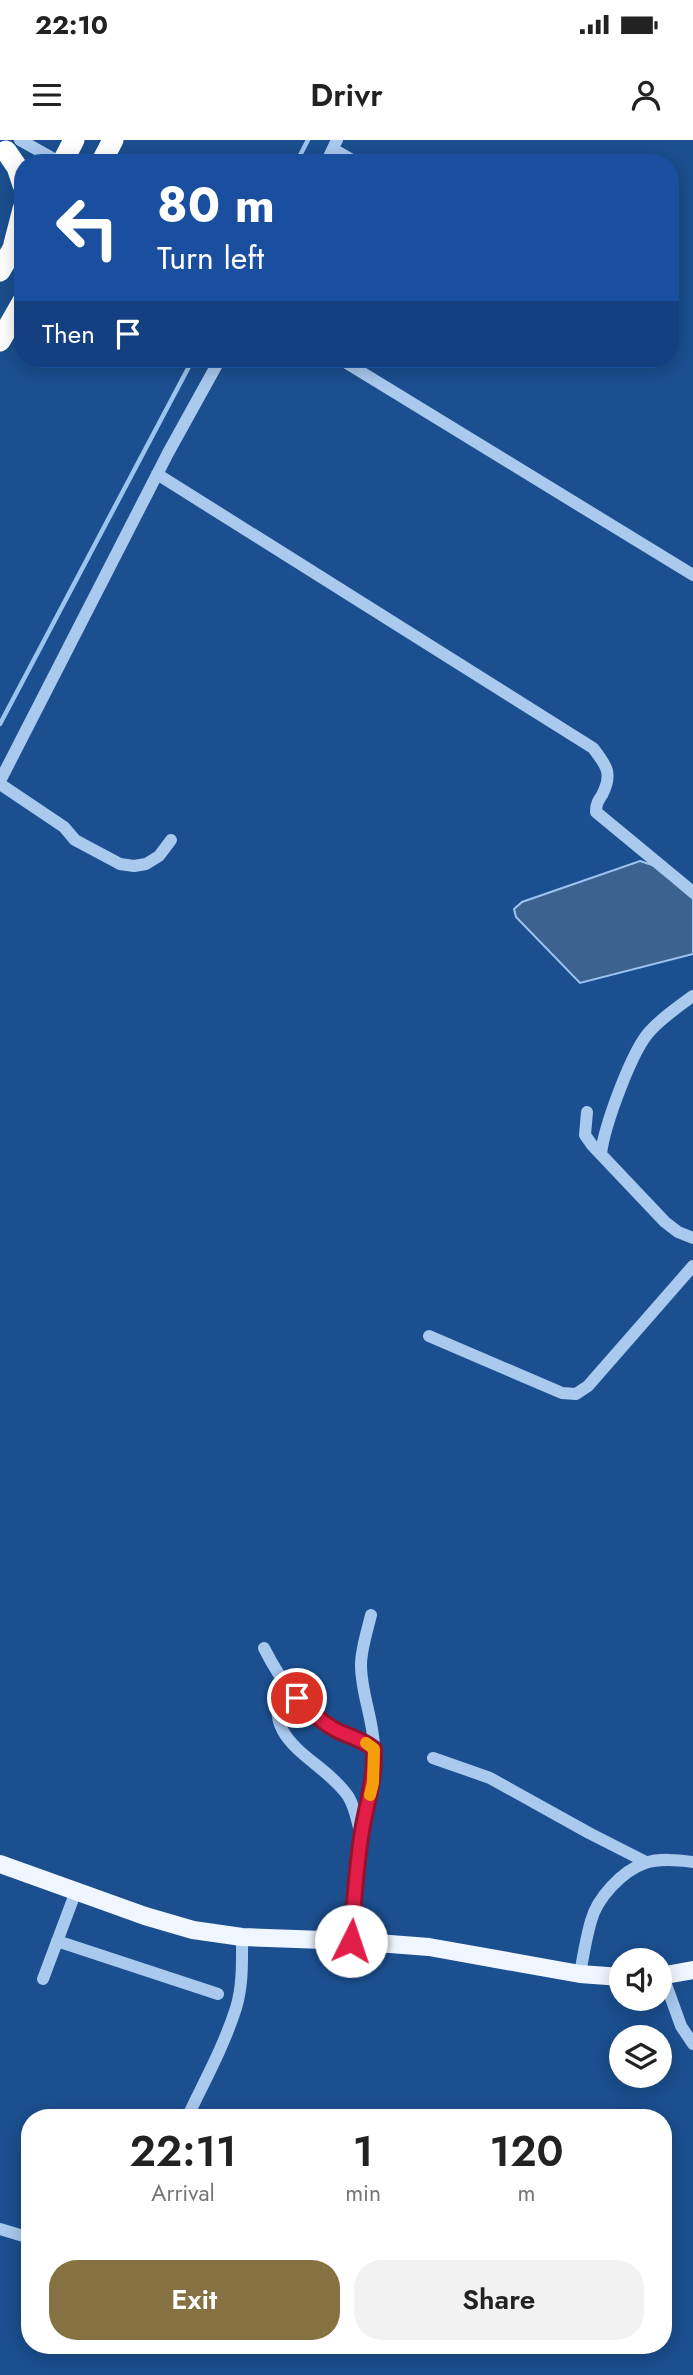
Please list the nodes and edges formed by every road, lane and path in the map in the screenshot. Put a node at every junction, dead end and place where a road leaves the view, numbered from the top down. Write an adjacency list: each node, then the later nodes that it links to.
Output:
1 (9, 147): 2 (street)
2 (32, 154)
3 (14, 243): 5 (highway)
4 (14, 247): 5 (highway)
5 (12, 250): 6 (highway)
6 (0, 271)
7 (14, 317): 9 (highway)
8 (14, 328): 10 (highway)
9 (0, 341)
10 (0, 349)
11 (215, 368): 13 (street)
12 (356, 368): 14 (street)
13 (157, 474): 15 (street); 17 (street)
14 (693, 575)
15 (0, 783): 16 (street)
16 (171, 840)
17 (693, 892)
18 (693, 996): 20 (street)
19 (587, 1112): 20 (street)
20 (601, 1154): 21 (street)
21 (693, 1238)
22 (693, 1266): 23 (street)
23 (429, 1335)
24 (371, 1615): 27 (street)
25 (264, 1648): 26 (street)
26 (283, 1682): 27 (street); 29 (street)
27 (374, 1749): 29 (street)
28 (433, 1758): 30 (street)
29 (361, 1836): 36 (street)
30 (646, 1862): 31 (street); 38 (street)
31 (693, 1862)
32 (0, 1864): 33 (main road)
33 (76, 1891): 34 (main road); 35 (street)
34 (242, 1937): 36 (main road); 45 (street)
35 (57, 1941): 41 (street); 42 (street)
36 (351, 1941): 38 (main road)
37 (693, 1970): 39 (main road)
38 (580, 1974): 40 (main road)
39 (672, 1974)
40 (609, 1977)
41 (43, 1979)
42 (218, 1994)
43 (672, 2002): 44 (street)
44 (693, 2044)
45 (191, 2109)
46 (0, 2229): 47 (street)
47 (21, 2235)

